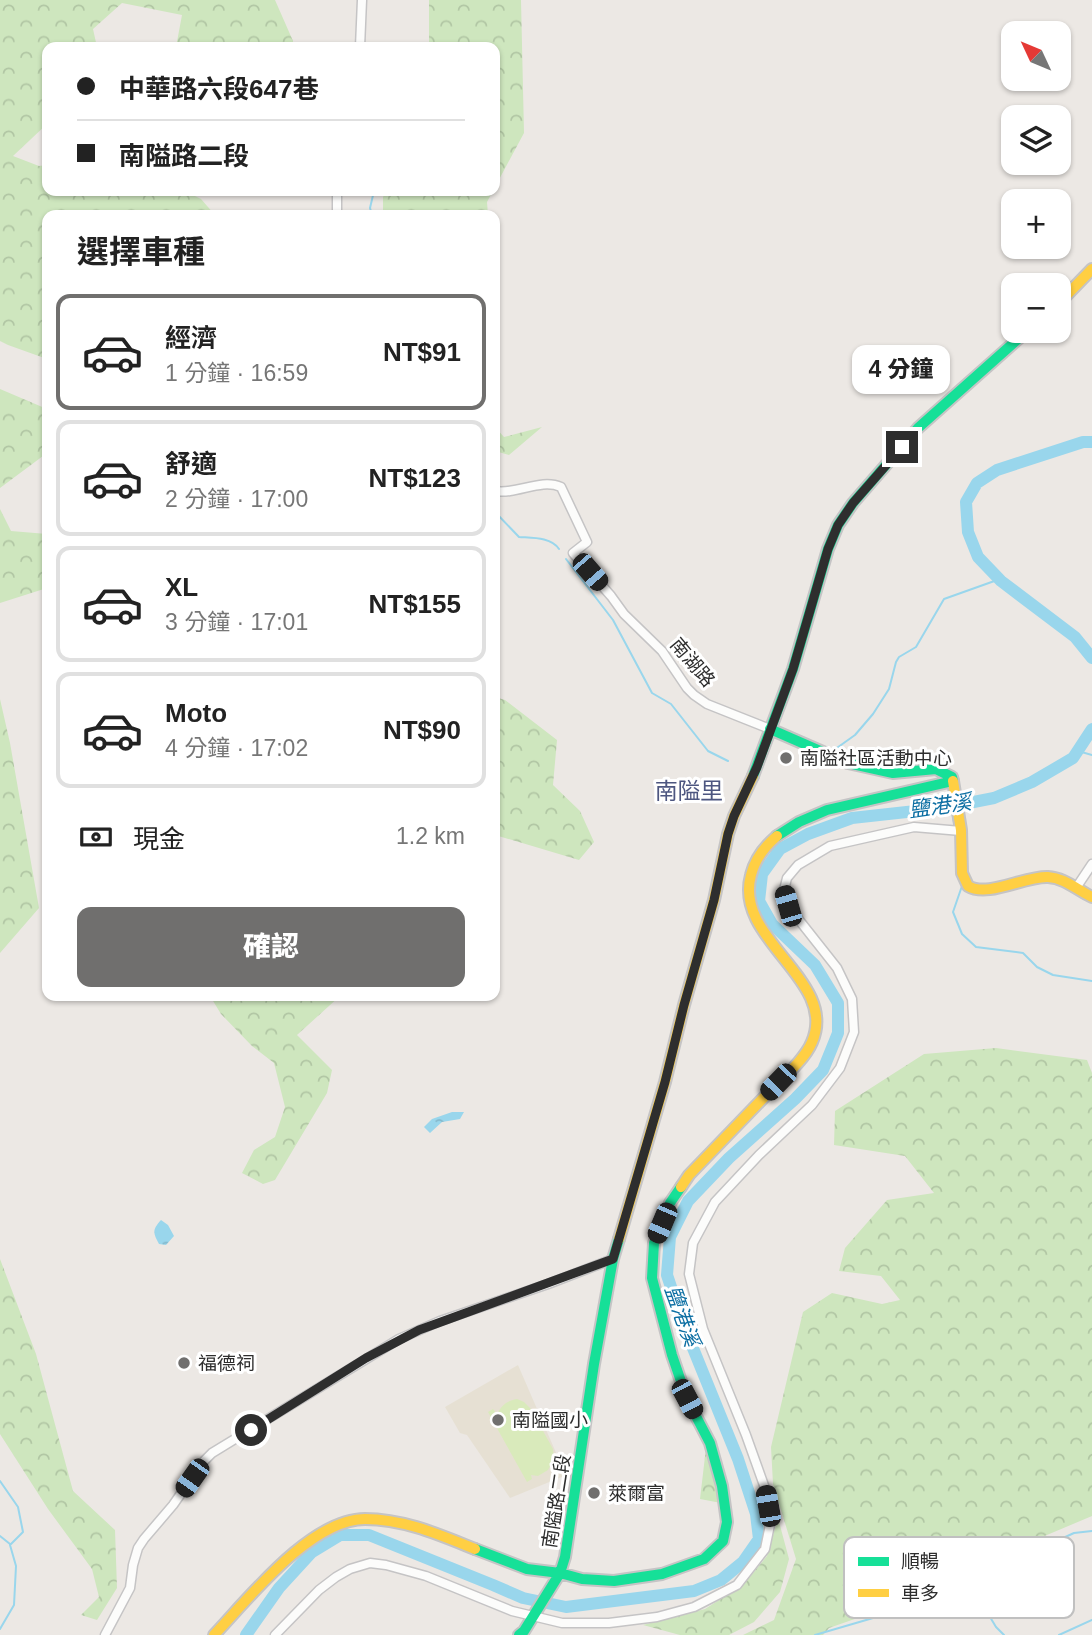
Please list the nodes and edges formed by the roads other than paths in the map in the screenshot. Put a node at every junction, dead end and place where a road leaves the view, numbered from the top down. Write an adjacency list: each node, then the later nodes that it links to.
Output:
1 (362, 0): 2 (street)
2 (360, 42)
3 (1092, 269): 4 (street)
4 (1071, 291)
5 (1013, 343): 7 (street, 南隘路二段)
6 (500, 492): 7 (street, 南湖路)
7 (771, 729): 8 (street, 南湖路); 13 (street, 南隘路二段)
8 (953, 781): 9 (street); 14 (street)
9 (961, 831): 11 (street); 15 (street)
10 (1092, 864): 11 (street)
11 (1076, 888): 12 (street)
12 (1092, 897)
13 (613, 1259): 14 (street, 南隘路二段); 16 (street)
14 (560, 1573): 15 (street); 17 (street)
15 (532, 1616): 18 (street); 19 (street)
16 (105, 1635)
17 (214, 1635)
18 (275, 1635)
19 (519, 1635)

